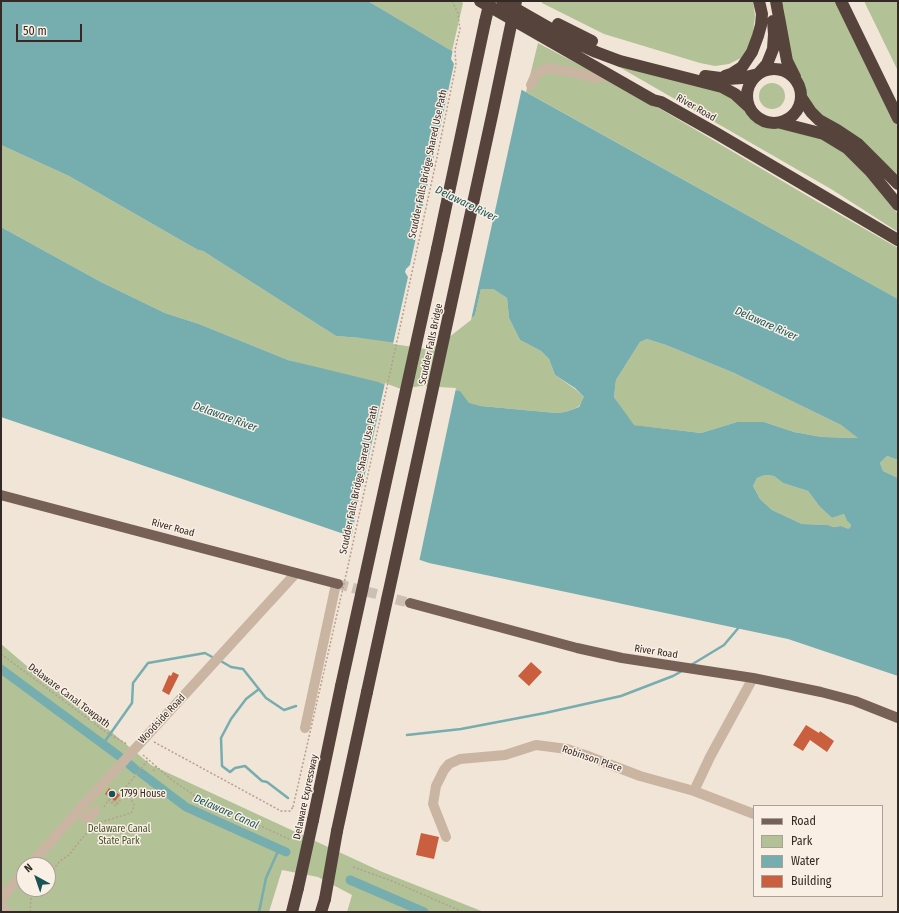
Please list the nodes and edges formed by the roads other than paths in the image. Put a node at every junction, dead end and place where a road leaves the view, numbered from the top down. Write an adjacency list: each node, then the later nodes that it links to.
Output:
1 (480, 1): 13 (highway, River Road)
2 (490, 1): 30 (highway, Scudder Falls Bridge, bridge)
3 (502, 1): 11 (highway)
4 (517, 1): 10 (highway, Scudder Falls Bridge, bridge); 14 (highway)
5 (523, 1): 10 (highway)
6 (759, 1): 14 (highway)
7 (766, 1): 12 (highway)
8 (776, 1): 15 (highway)
9 (841, 1): 20 (highway)
10 (513, 14): 42 (highway, Scudder Falls Bridge, bridge)
11 (576, 43): 18 (highway); 19 (highway)
12 (758, 73): 14 (highway); 15 (highway); 19 (highway)
13 (610, 75): 16 (street); 18 (highway, River Road)
14 (710, 77)
15 (798, 84): 17 (highway)
16 (531, 86)
17 (801, 97): 21 (highway); 22 (highway)
18 (661, 102): 24 (highway, River Road)
19 (748, 106): 21 (highway)
20 (898, 118)
21 (781, 123): 23 (highway)
22 (898, 184)
23 (898, 206)
24 (898, 240)
25 (1, 495): 26 (main road, River Road)
26 (296, 573): 27 (main road, River Road); 35 (street, Woodside Road)
27 (337, 584): 32 (street)
28 (410, 603): 29 (main road, River Road)
29 (753, 678): 31 (main road, River Road); 33 (street)
30 (341, 686): 44 (highway, Delaware Expressway, bridge)
31 (898, 718)
32 (305, 728)
33 (694, 791): 36 (street, Robinson Place); 37 (street, Robinson Place)
34 (99, 809): 35 (street)
35 (78, 811): 38 (street, Woodside Road)
36 (753, 814)
37 (446, 837)
38 (37, 857)
39 (16, 881): 40 (street)
40 (1, 899)
41 (1, 907): 43 (street)
42 (322, 908)
43 (7, 912)
44 (292, 912)

